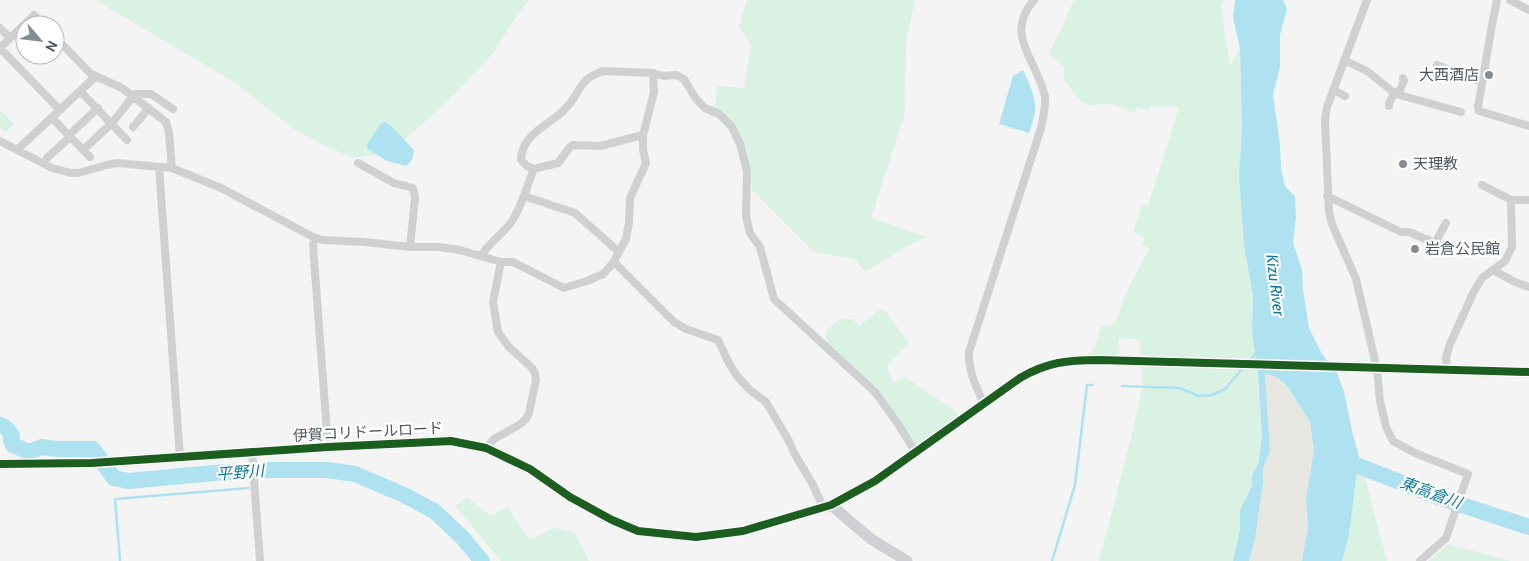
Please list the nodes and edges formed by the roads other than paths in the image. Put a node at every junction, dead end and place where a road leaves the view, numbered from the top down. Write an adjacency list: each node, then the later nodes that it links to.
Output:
1 (1034, 0): 61 (street)
2 (1367, 0): 11 (street)
3 (1498, 0): 16 (street)
4 (1510, 0): 5 (street)
5 (1529, 10)
6 (0, 28): 8 (street)
7 (15, 33): 8 (street)
8 (10, 38): 10 (street)
9 (65, 47): 14 (street)
10 (0, 48): 26 (street)
11 (1344, 60): 17 (street); 19 (street)
12 (1437, 65): 16 (street)
13 (653, 73): 32 (street); 43 (street); 64 (street)
14 (95, 77): 18 (street); 20 (street)
15 (1403, 78): 19 (street)
16 (1482, 82): 30 (street)
17 (1333, 90): 21 (street); 46 (street)
18 (80, 91): 23 (street); 26 (street)
19 (1396, 93): 22 (street); 27 (street)
20 (133, 96): 24 (street); 25 (street); 29 (street)
21 (1345, 96)
22 (1389, 106)
23 (98, 108): 29 (street); 33 (street)
24 (149, 108): 31 (street); 42 (street)
25 (173, 109)
26 (60, 110): 28 (street)
27 (1461, 112)
28 (52, 118): 33 (street); 36 (street)
29 (112, 123): 34 (street); 37 (street)
30 (1529, 126)
31 (133, 127)
32 (643, 135): 43 (street); 52 (street)
33 (69, 136): 37 (street); 39 (street)
34 (128, 140)
35 (0, 141): 36 (street)
36 (17, 150): 41 (street)
37 (83, 150): 38 (street)
38 (90, 157)
39 (47, 158)
40 (358, 163): 51 (street)
41 (159, 167): 42 (street); 65 (street)
42 (172, 168): 50 (street)
43 (534, 169): 45 (street)
44 (1482, 185): 47 (street)
45 (524, 196): 52 (street); 53 (street)
46 (1328, 196): 49 (street); 58 (street)
47 (1511, 200): 48 (street); 56 (street)
48 (1529, 200)
49 (1446, 223)
50 (315, 238): 51 (street); 62 (street)
51 (410, 247): 53 (street)
52 (619, 252): 55 (street)
53 (481, 256): 54 (street)
54 (501, 262): 55 (street); 63 (street)
55 (613, 263): 68 (street)
56 (1493, 270): 57 (street); 59 (street)
57 (1529, 287)
58 (1375, 369): 59 (street, 伊賀コリドールロード); 61 (street, 伊賀コリドールロード); 71 (street)
59 (1447, 370): 60 (street, 伊賀コリドールロード)
60 (1529, 372)
61 (984, 404): 64 (street, 伊賀コリドールロード)
62 (328, 447): 63 (street, 伊賀コリドールロード); 66 (street, 伊賀コリドールロード)
63 (486, 448): 68 (street, 伊賀コリドールロード)
64 (916, 453): 68 (street, 伊賀コリドールロード)
65 (180, 458): 66 (street, 伊賀コリドールロード); 67 (street, 伊賀コリドールロード)
66 (252, 458): 69 (street)
67 (0, 464)
68 (827, 506): 70 (street)
69 (260, 561)
70 (907, 561)
71 (1420, 561)

